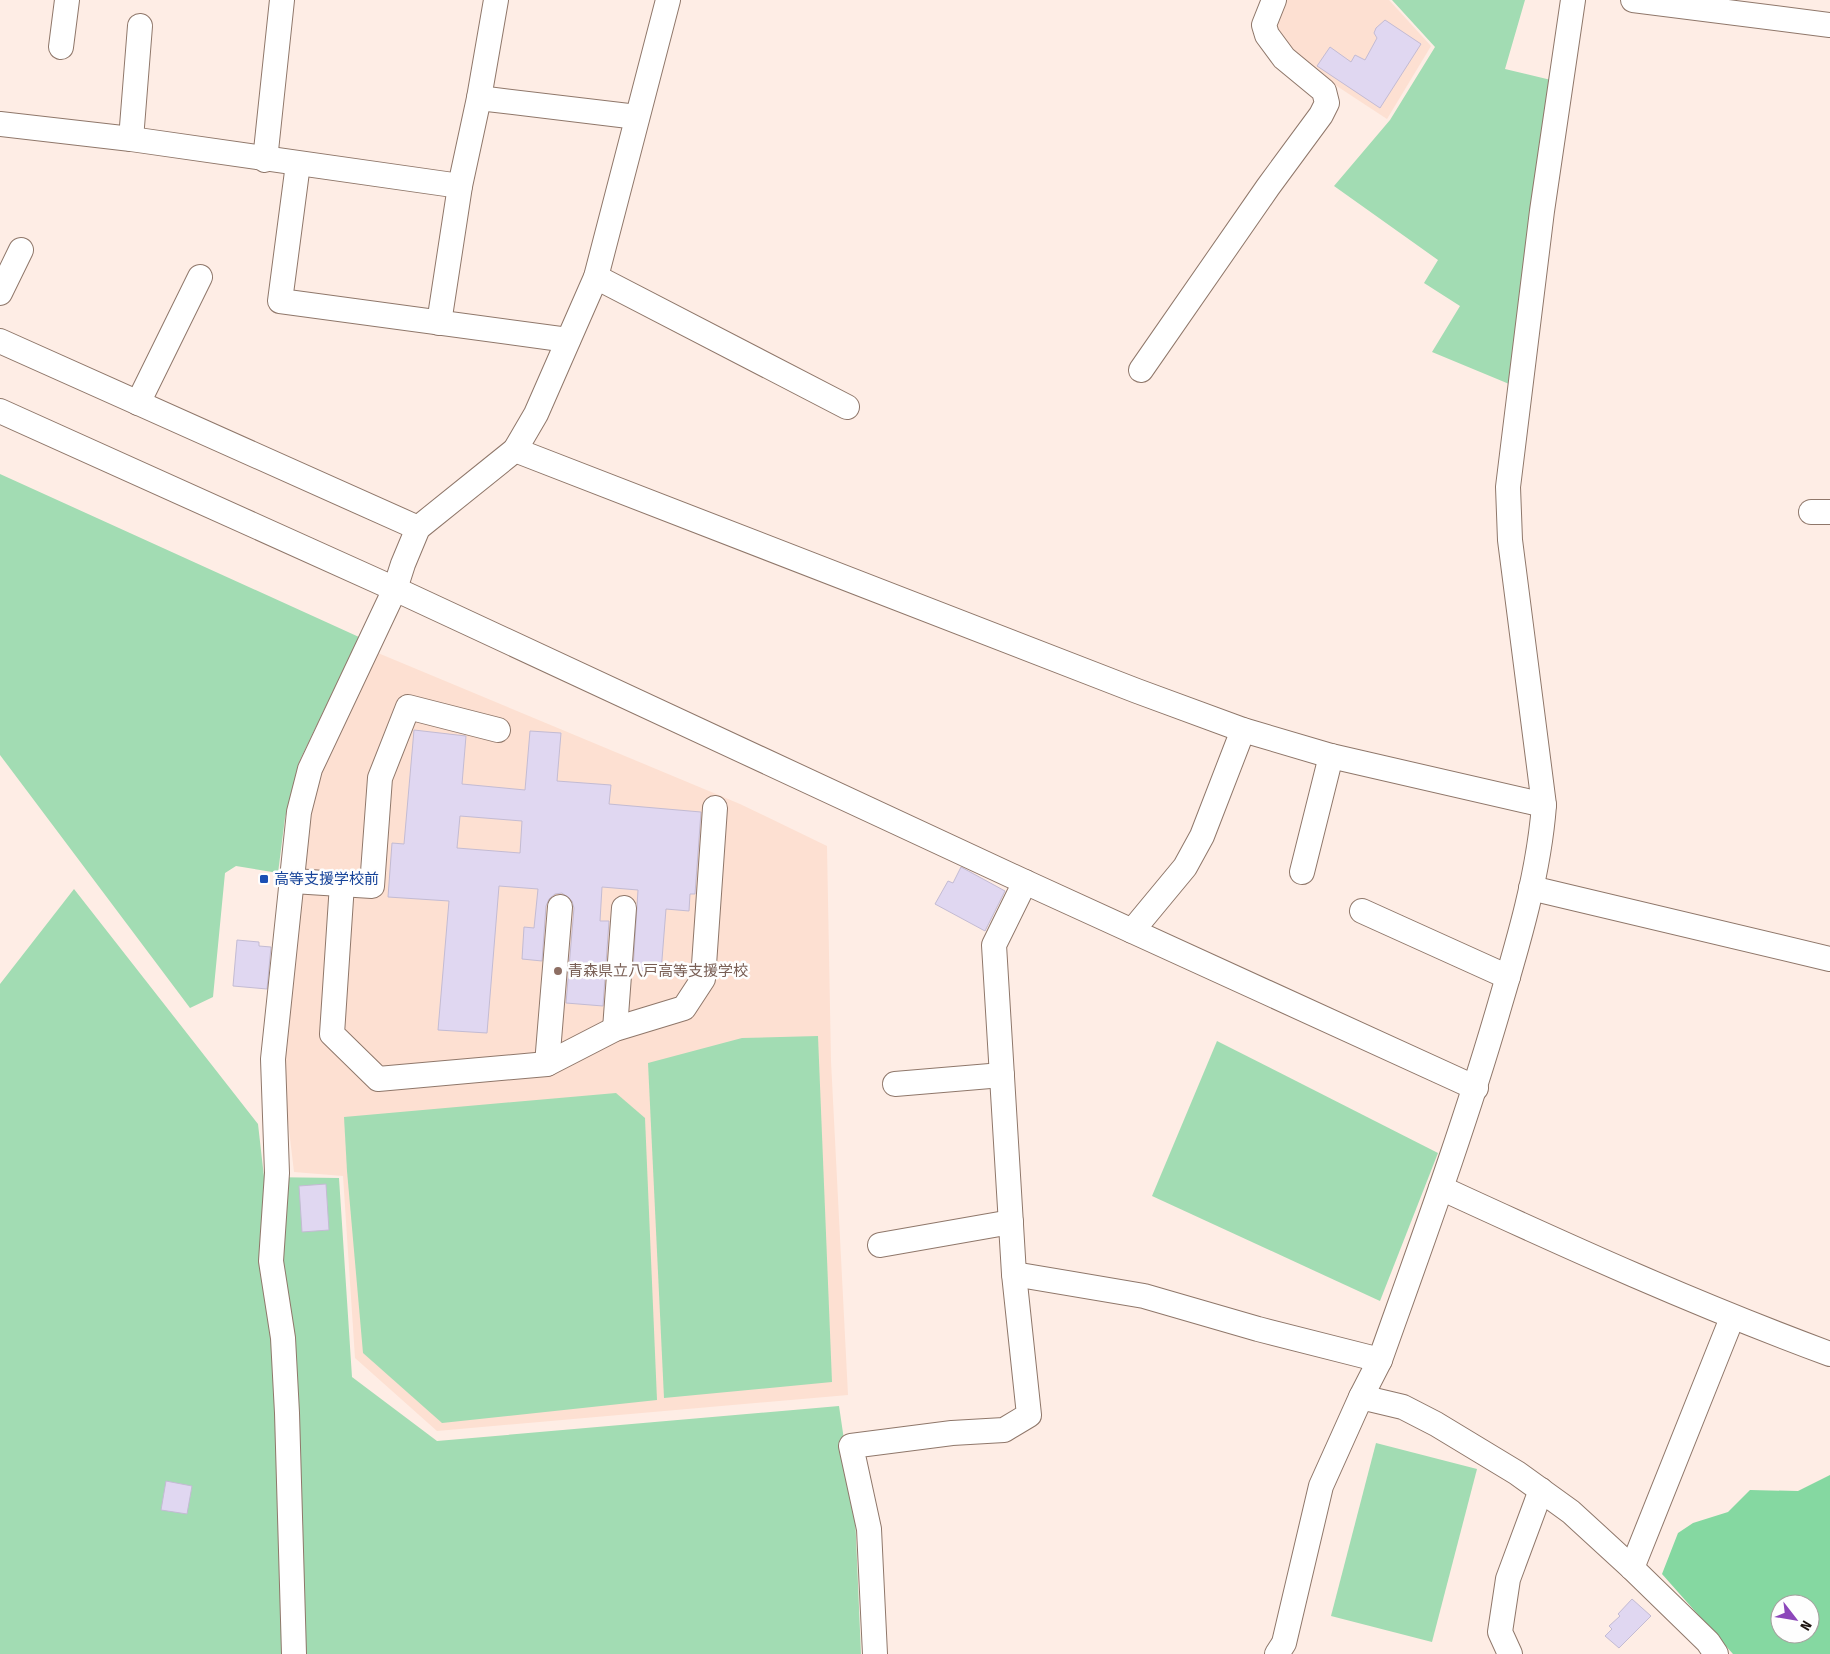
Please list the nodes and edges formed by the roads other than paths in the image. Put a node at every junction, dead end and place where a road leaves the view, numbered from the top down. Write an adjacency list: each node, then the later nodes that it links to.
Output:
1 (67, 0): 10 (street)
2 (282, 0): 15 (street)
3 (496, 0): 11 (street)
4 (668, 0): 12 (street)
5 (1274, 0): 25 (street)
6 (1573, 0): 35 (street)
7 (1633, 0): 8 (street)
8 (1830, 25)
9 (140, 26): 14 (street)
10 (61, 47)
11 (479, 98): 12 (street); 17 (street)
12 (637, 117): 20 (street)
13 (0, 124): 14 (street)
14 (131, 139): 15 (street)
15 (265, 160): 16 (street)
16 (298, 164): 17 (street); 22 (street)
17 (460, 186): 22 (street)
18 (21, 250): 21 (street)
19 (200, 276): 26 (street)
20 (596, 278): 24 (street); 27 (street)
21 (0, 293)
22 (439, 323): 24 (street)
23 (0, 340): 26 (street)
24 (568, 340): 29 (street)
25 (1141, 370)
26 (138, 403): 30 (street)
27 (847, 407)
28 (0, 411): 31 (street)
29 (515, 450): 30 (street); 33 (street)
30 (418, 528): 31 (street)
31 (395, 589): 38 (street); 39 (street)
32 (498, 730): 40 (street)
33 (1243, 730): 34 (street); 45 (street)
34 (1331, 756): 35 (street); 37 (street)
35 (1544, 805): 41 (street)
36 (715, 808): 48 (street)
37 (1302, 872)
38 (293, 881): 40 (street); 63 (street)
39 (1025, 882): 45 (street); 50 (street)
40 (342, 884): 49 (street)
41 (1531, 888): 46 (street); 47 (street)
42 (560, 907): 49 (street)
43 (624, 908): 48 (street)
44 (1362, 911): 47 (street)
45 (1132, 931): 52 (street)
46 (1830, 959)
47 (1508, 977): 52 (street)
48 (615, 1029): 49 (street)
49 (547, 1064)
50 (1002, 1075): 51 (street); 54 (street)
51 (895, 1084)
52 (1476, 1088): 53 (street)
53 (1441, 1188): 57 (street); 59 (street)
54 (1011, 1222): 55 (street); 56 (street)
55 (880, 1245)
56 (1014, 1274): 59 (street); 64 (street)
57 (1732, 1318): 58 (street); 62 (street)
58 (1830, 1354)
59 (1380, 1360): 60 (street)
60 (1362, 1397): 61 (street); 65 (street)
61 (1541, 1490): 62 (street); 66 (street)
62 (1632, 1568): 67 (street)
63 (294, 1654)
64 (875, 1654)
65 (1277, 1654)
66 (1510, 1654)
67 (1716, 1654)

